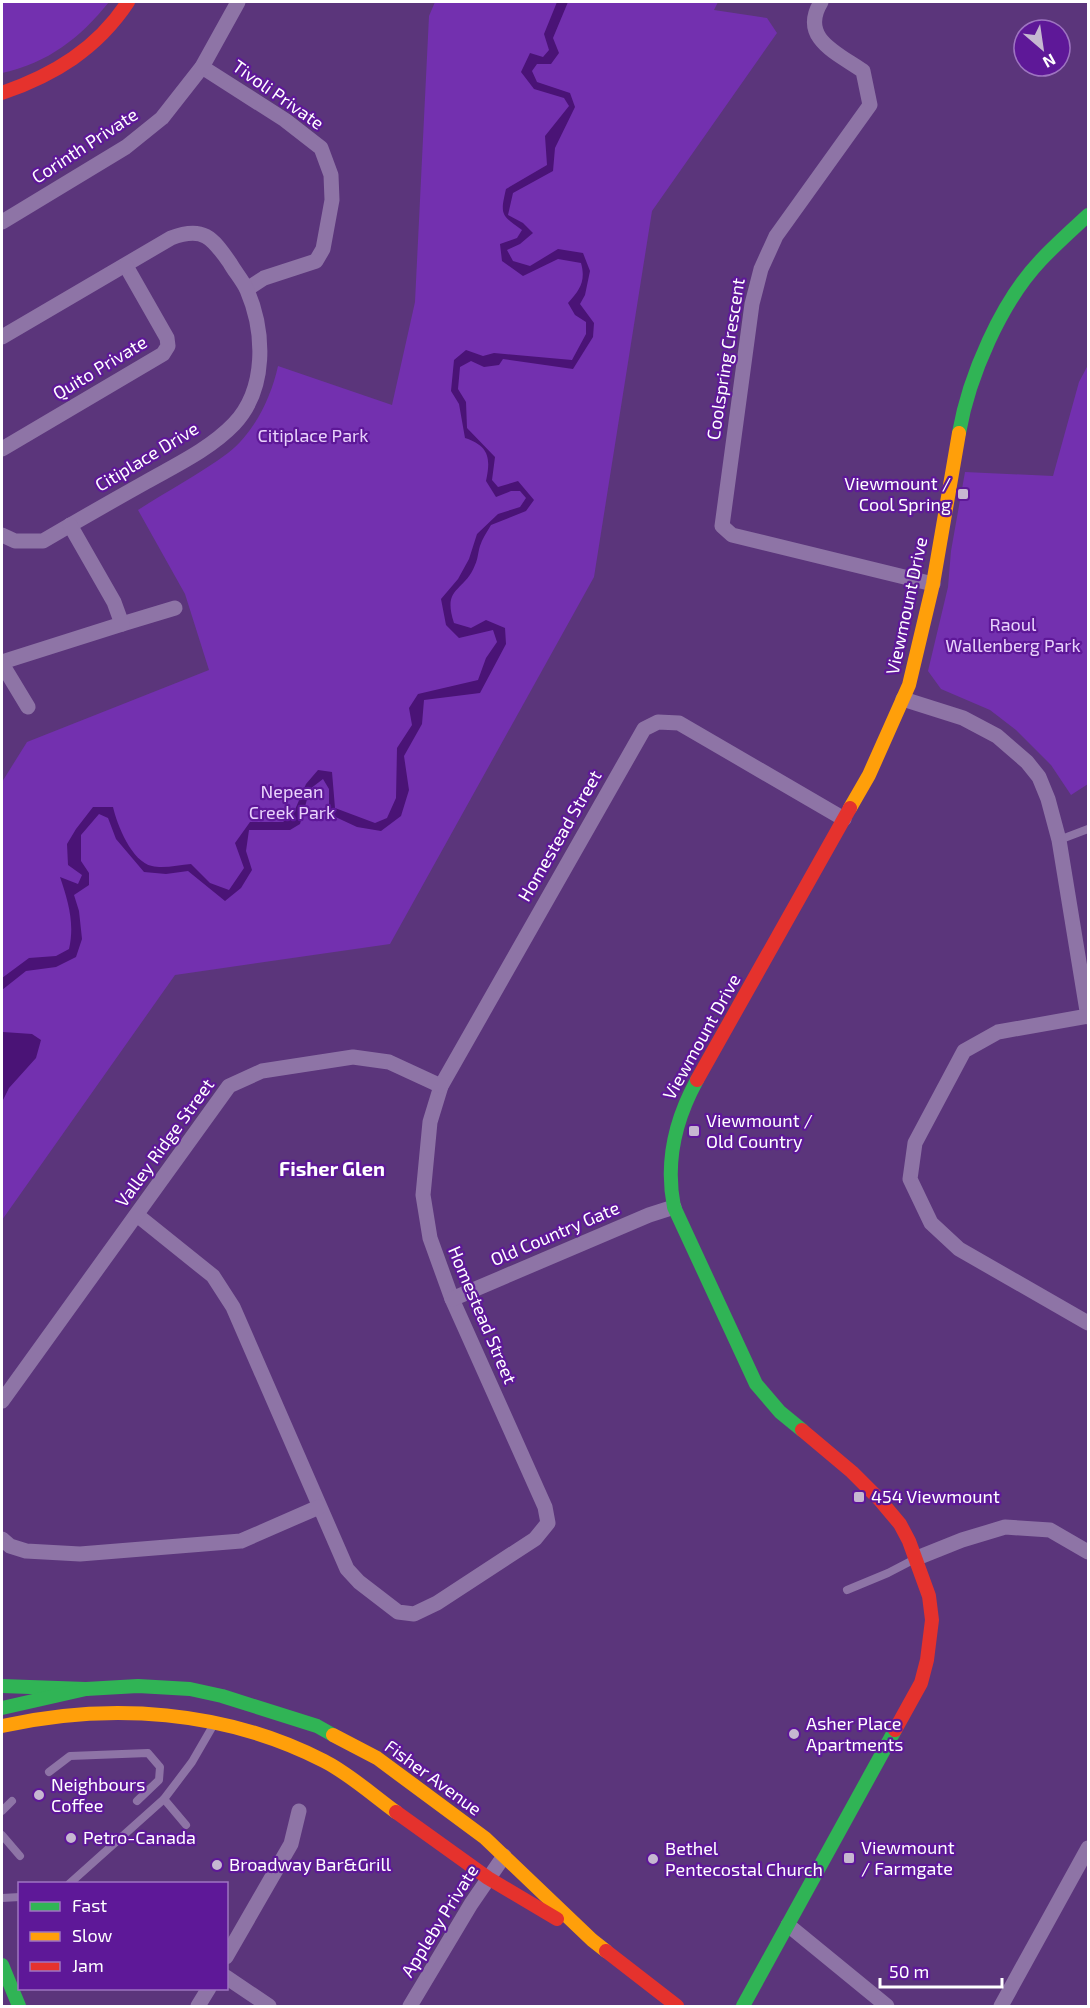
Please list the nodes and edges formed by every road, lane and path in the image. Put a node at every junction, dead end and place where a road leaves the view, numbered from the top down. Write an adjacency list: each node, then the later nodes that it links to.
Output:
1 (128, 2): 5 (street)
2 (238, 2): 4 (street, Corinth Private)
3 (821, 2): 14 (street, Coolspring Crescent)
4 (202, 67): 7 (street, Corinth Private); 9 (street, Tivoli Private)
5 (2, 93)
6 (1089, 215): 14 (street, Viewmount Drive)
7 (2, 222)
8 (126, 266): 9 (street, Citiplace Drive); 10 (street, Citiplace Drive); 11 (street, Quito Private)
9 (247, 289): 12 (street, Citiplace Drive)
10 (2, 336)
11 (2, 449)
12 (70, 525): 13 (street, Citiplace Drive); 16 (street)
13 (2, 535)
14 (933, 584): 18 (street, Viewmount Drive)
15 (175, 608): 16 (street)
16 (122, 624): 17 (street)
17 (2, 663): 19 (street)
18 (903, 699): 20 (street, Viewmount Drive); 22 (street)
19 (28, 707)
20 (844, 819): 24 (street, Homestead Street); 25 (street, Viewmount Drive)
21 (1089, 829): 22 (lane)
22 (1059, 840): 23 (street)
23 (1088, 1017): 28 (street)
24 (441, 1086): 26 (street, Valley Ridge Street); 27 (street, Homestead Street)
25 (674, 1207): 27 (street, Old Country Gate); 33 (street, Viewmount Drive)
26 (136, 1215): 29 (street, Valley Ridge Street); 30 (street, Homestead Street)
27 (452, 1299): 30 (street, Homestead Street)
28 (1089, 1323)
29 (2, 1401)
30 (319, 1507): 31 (street)
31 (2, 1539)
32 (1089, 1552): 33 (street)
33 (917, 1558): 34 (lane); 56 (street, Viewmount Drive)
34 (847, 1590)
35 (2, 1686): 36 (street)
36 (86, 1689): 37 (street, Fisher Avenue); 38 (street, Fisher Avenue)
37 (222, 1696): 39 (street); 51 (street, Fisher Avenue)
38 (2, 1708)
39 (215, 1722): 40 (street, Fisher Avenue); 42 (lane); 52 (street, Fisher Avenue)
40 (2, 1726)
41 (49, 1772): 44 (lane)
42 (164, 1799): 47 (lane); 53 (lane)
43 (12, 1801): 45 (lane)
44 (137, 1801)
45 (2, 1811)
46 (299, 1811): 58 (street)
47 (186, 1825)
48 (2, 1835): 50 (lane)
49 (1089, 1848): 69 (street)
50 (21, 1856)
51 (504, 1856): 52 (street, Appleby Private); 57 (street, Fisher Avenue)
52 (488, 1878): 57 (street, Fisher Avenue); 65 (street, Appleby Private)
53 (71, 1882)
54 (18, 1897): 55 (lane)
55 (2, 1898)
56 (788, 1925): 67 (street, Viewmount Drive); 68 (street)
57 (592, 1940): 66 (street, Fisher Avenue)
58 (228, 1954)
59 (2, 1965): 62 (street)
60 (228, 1978): 64 (street)
61 (208, 1990): 63 (street)
62 (19, 2007)
63 (198, 2007)
64 (270, 2007)
65 (411, 2007)
66 (677, 2007)
67 (742, 2007)
68 (887, 2007)
69 (1001, 2007)

